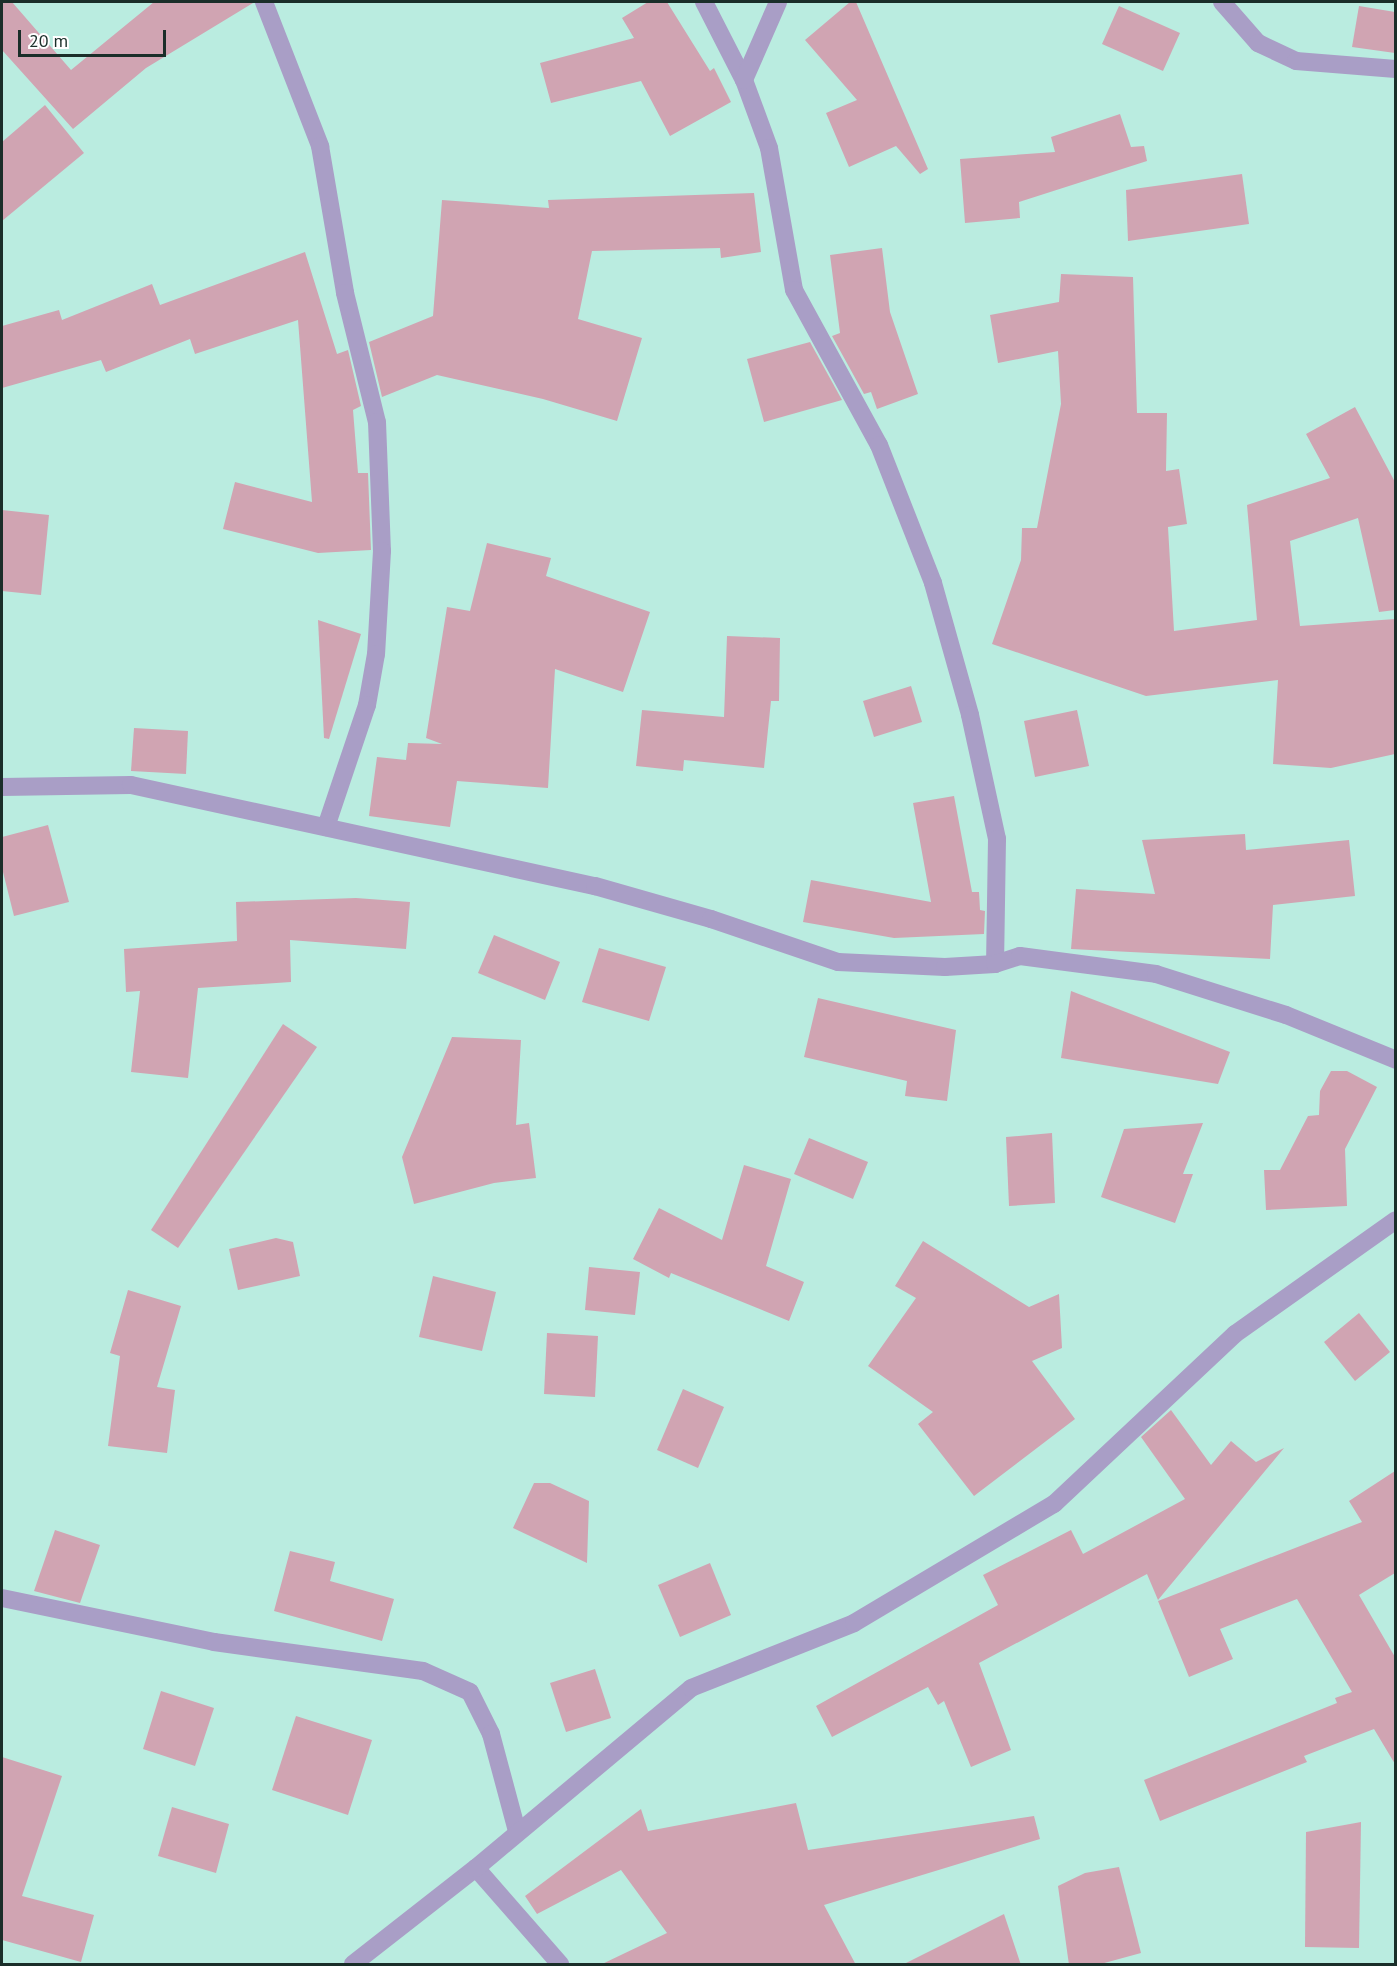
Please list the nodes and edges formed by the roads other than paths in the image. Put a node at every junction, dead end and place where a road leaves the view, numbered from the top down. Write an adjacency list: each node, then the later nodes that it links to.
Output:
1 (264, 2): 8 (street)
2 (704, 2): 6 (street)
3 (778, 2): 6 (street)
4 (1222, 2): 5 (street)
5 (1395, 69)
6 (744, 80): 9 (street)
7 (2, 787): 8 (street)
8 (326, 827): 9 (street)
9 (995, 964): 10 (street)
10 (1395, 1060)
11 (1395, 1220): 13 (street)
12 (2, 1598): 13 (street)
13 (517, 1831): 14 (street)
14 (476, 1868): 15 (street); 16 (street)
15 (354, 1965)
16 (560, 1965)

